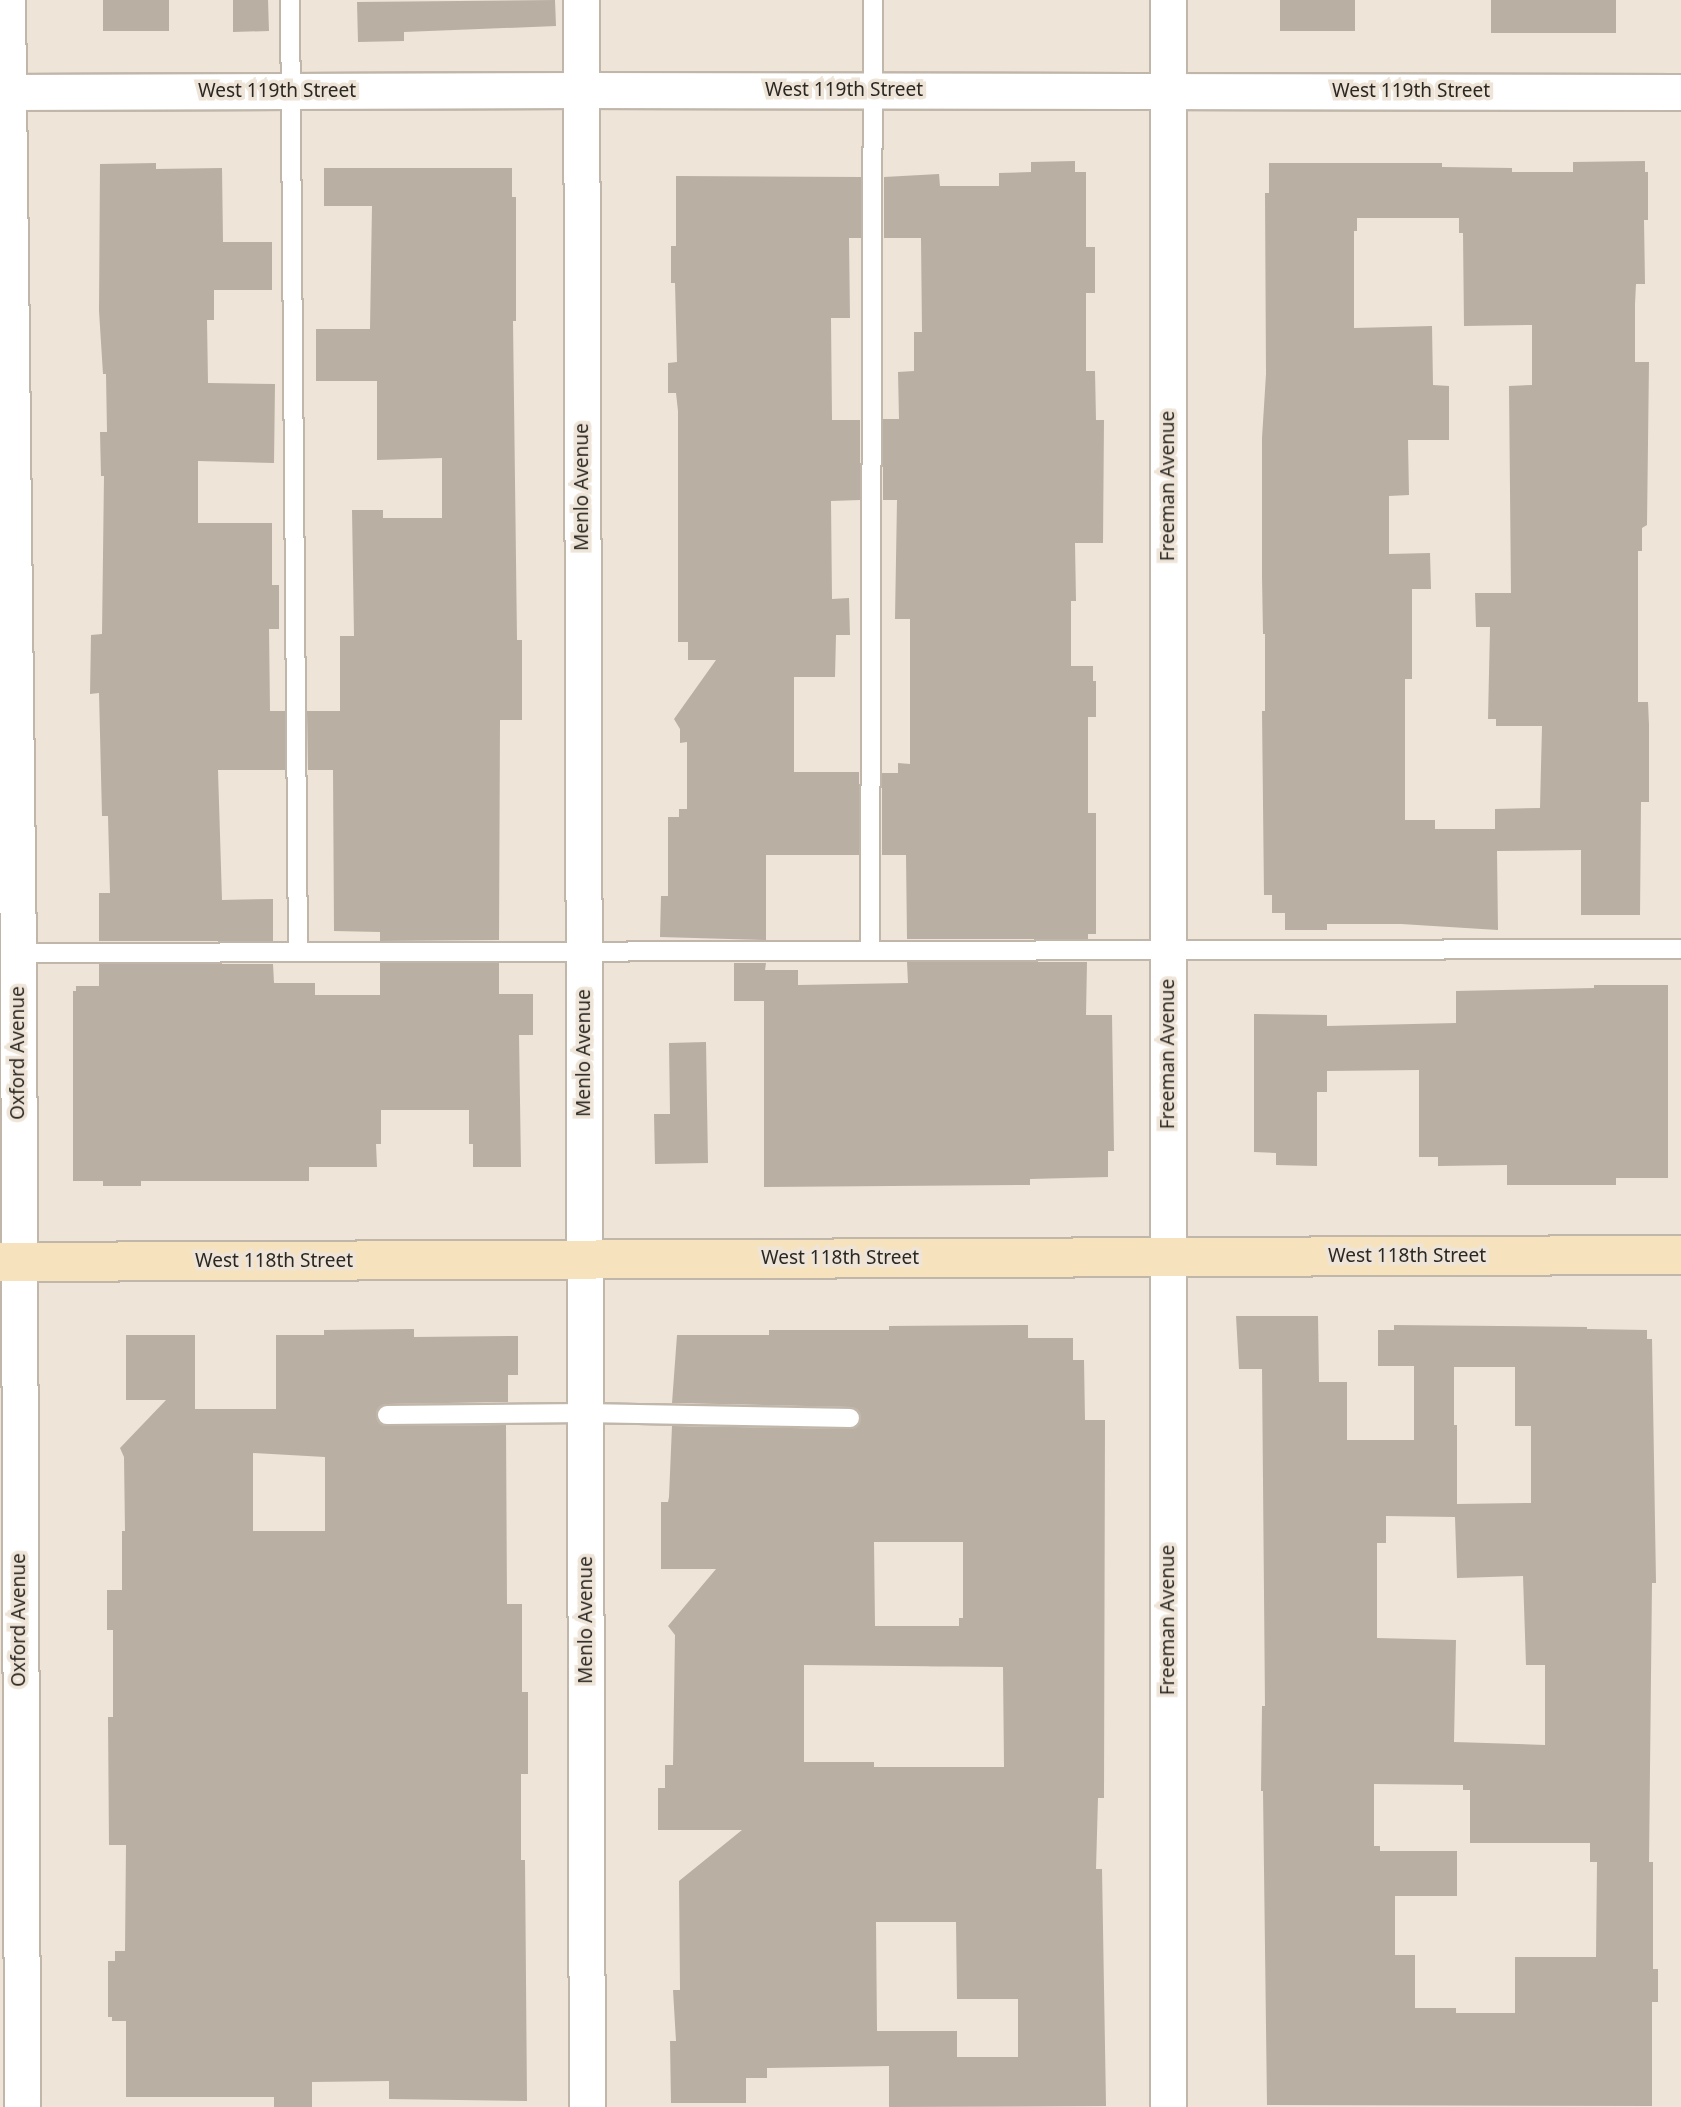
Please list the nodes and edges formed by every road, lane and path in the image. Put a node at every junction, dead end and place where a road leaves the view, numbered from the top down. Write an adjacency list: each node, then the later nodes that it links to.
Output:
1 (7, 0): 10 (street, Oxford Avenue)
2 (290, 0): 9 (lane)
3 (581, 0): 6 (street, Menlo Avenue)
4 (873, 0): 7 (lane)
5 (1168, 0): 8 (street, Freeman Avenue)
6 (581, 90): 7 (street, West 119th Street); 9 (street, West 119th Street); 13 (street, Menlo Avenue)
7 (873, 90): 8 (street, West 119th Street); 14 (lane)
8 (1168, 90): 11 (street, West 119th Street); 15 (street, Freeman Avenue)
9 (290, 91): 10 (street, West 119th Street); 16 (lane)
10 (8, 92): 17 (street, Oxford Avenue)
11 (1681, 92)
12 (1681, 949): 15 (lane)
13 (584, 951): 14 (lane); 16 (lane); 20 (street, Menlo Avenue)
14 (870, 951): 15 (lane)
15 (1168, 951): 19 (street, Freeman Avenue)
16 (298, 952): 17 (lane)
17 (18, 953): 21 (street, Oxford Avenue)
18 (1681, 1255): 19 (street, West 118th Street)
19 (1168, 1256): 20 (street, West 118th Street); 27 (street, Freeman Avenue)
20 (585, 1260): 21 (street, West 118th Street); 22 (street, Menlo Avenue)
21 (9, 1262): 25 (street, Oxford Avenue)
22 (585, 1413): 23 (lane); 24 (lane); 26 (street, Menlo Avenue)
23 (387, 1415)
24 (850, 1418)
25 (22, 2107)
26 (587, 2107)
27 (1168, 2107)

